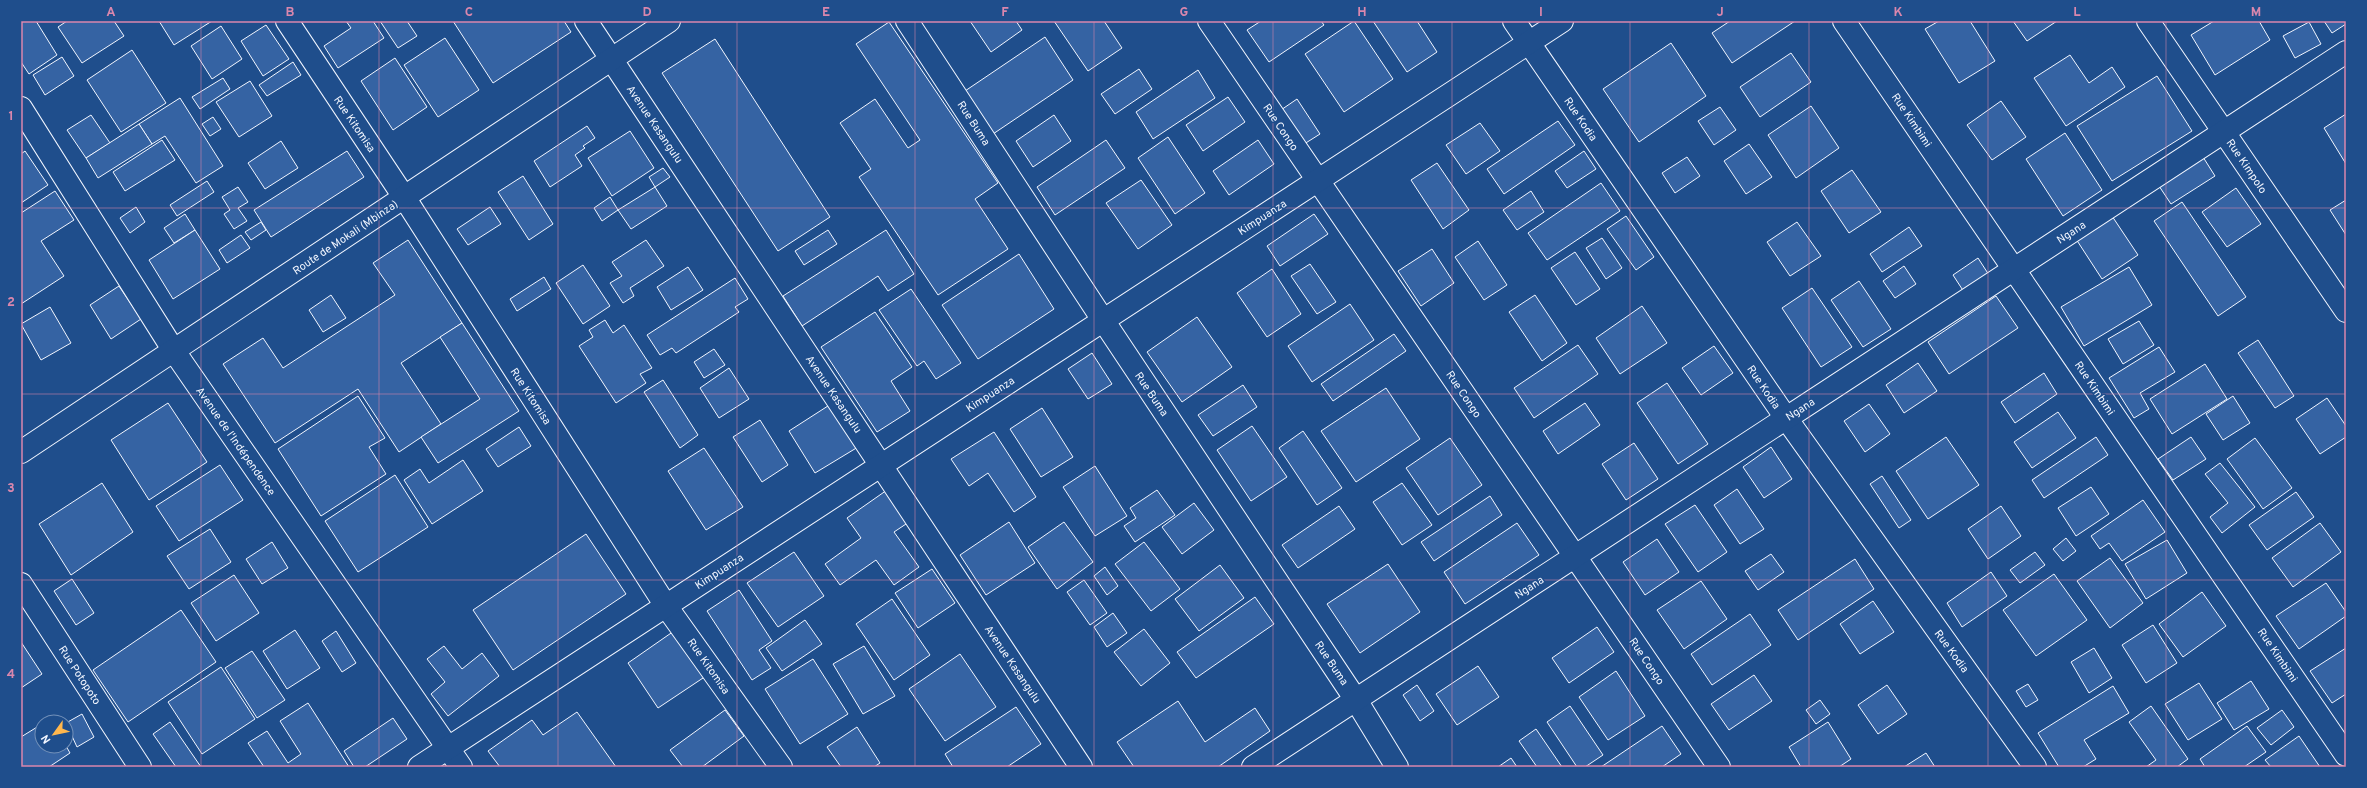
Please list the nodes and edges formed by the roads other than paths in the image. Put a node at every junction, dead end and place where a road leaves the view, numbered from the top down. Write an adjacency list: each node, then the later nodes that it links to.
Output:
1 (287, 21): 16 (street, Rue Kitomisa)
2 (586, 21): 12 (street, Avenue Kasangulu)
3 (669, 21): 12 (street, Route de Mokali (Mbinza))
4 (907, 21): 19 (street, Rue Buma)
5 (1209, 21): 15 (street, Rue Congo)
6 (1514, 21): 10 (street, Rue Kodia)
7 (1562, 21): 10 (street, Kimpuanza)
8 (1844, 21): 17 (street, Rue Kimbimi)
9 (2148, 21): 14 (street, Rue Kimpolo)
10 (1529, 42): 15 (street, Kimpuanza); 21 (street, Rue Kodia)
11 (2346, 52): 14 (street, Ngana)
12 (612, 59): 16 (street, Route de Mokali (Mbinza)); 23 (street, Avenue Kasangulu)
13 (21, 108): 20 (street, Avenue de l'Indépendence)
14 (2224, 132): 17 (street, Ngana); 18 (street, Rue Kimpolo)
15 (1318, 180): 19 (street, Kimpuanza); 24 (street, Rue Congo)
16 (404, 197): 20 (street, Route de Mokali (Mbinza)); 26 (street, Rue Kitomisa)
17 (2014, 269): 21 (street, Ngana); 29 (street, Rue Kimbimi)
18 (2346, 311)
19 (1103, 320): 23 (street, Kimpuanza); 27 (street, Rue Buma)
20 (174, 351): 22 (street, Route de Mokali (Mbinza)); 28 (street, Avenue de l'Indépendence)
21 (1786, 418): 24 (street, Ngana); 38 (street, Rue Kodia)
22 (21, 452)
23 (881, 465): 26 (street, Kimpuanza); 34 (street, Avenue Kasangulu)
24 (1575, 557): 27 (street, Ngana); 37 (street, Rue Congo)
25 (21, 584): 30 (street, Rue Potopoto)
26 (666, 606): 28 (street, Kimpuanza); 33 (street, Rue Kitomisa)
27 (1356, 700): 35 (street, Ngana); 36 (street, Rue Buma)
28 (448, 748): 31 (street, Kimpuanza); 32 (street, Avenue de l'Indépendence)
29 (2346, 755)
30 (140, 767)
31 (419, 767)
32 (461, 767)
33 (781, 767)
34 (1081, 767)
35 (1253, 767)
36 (1397, 767)
37 (1719, 767)
38 (2035, 767)

